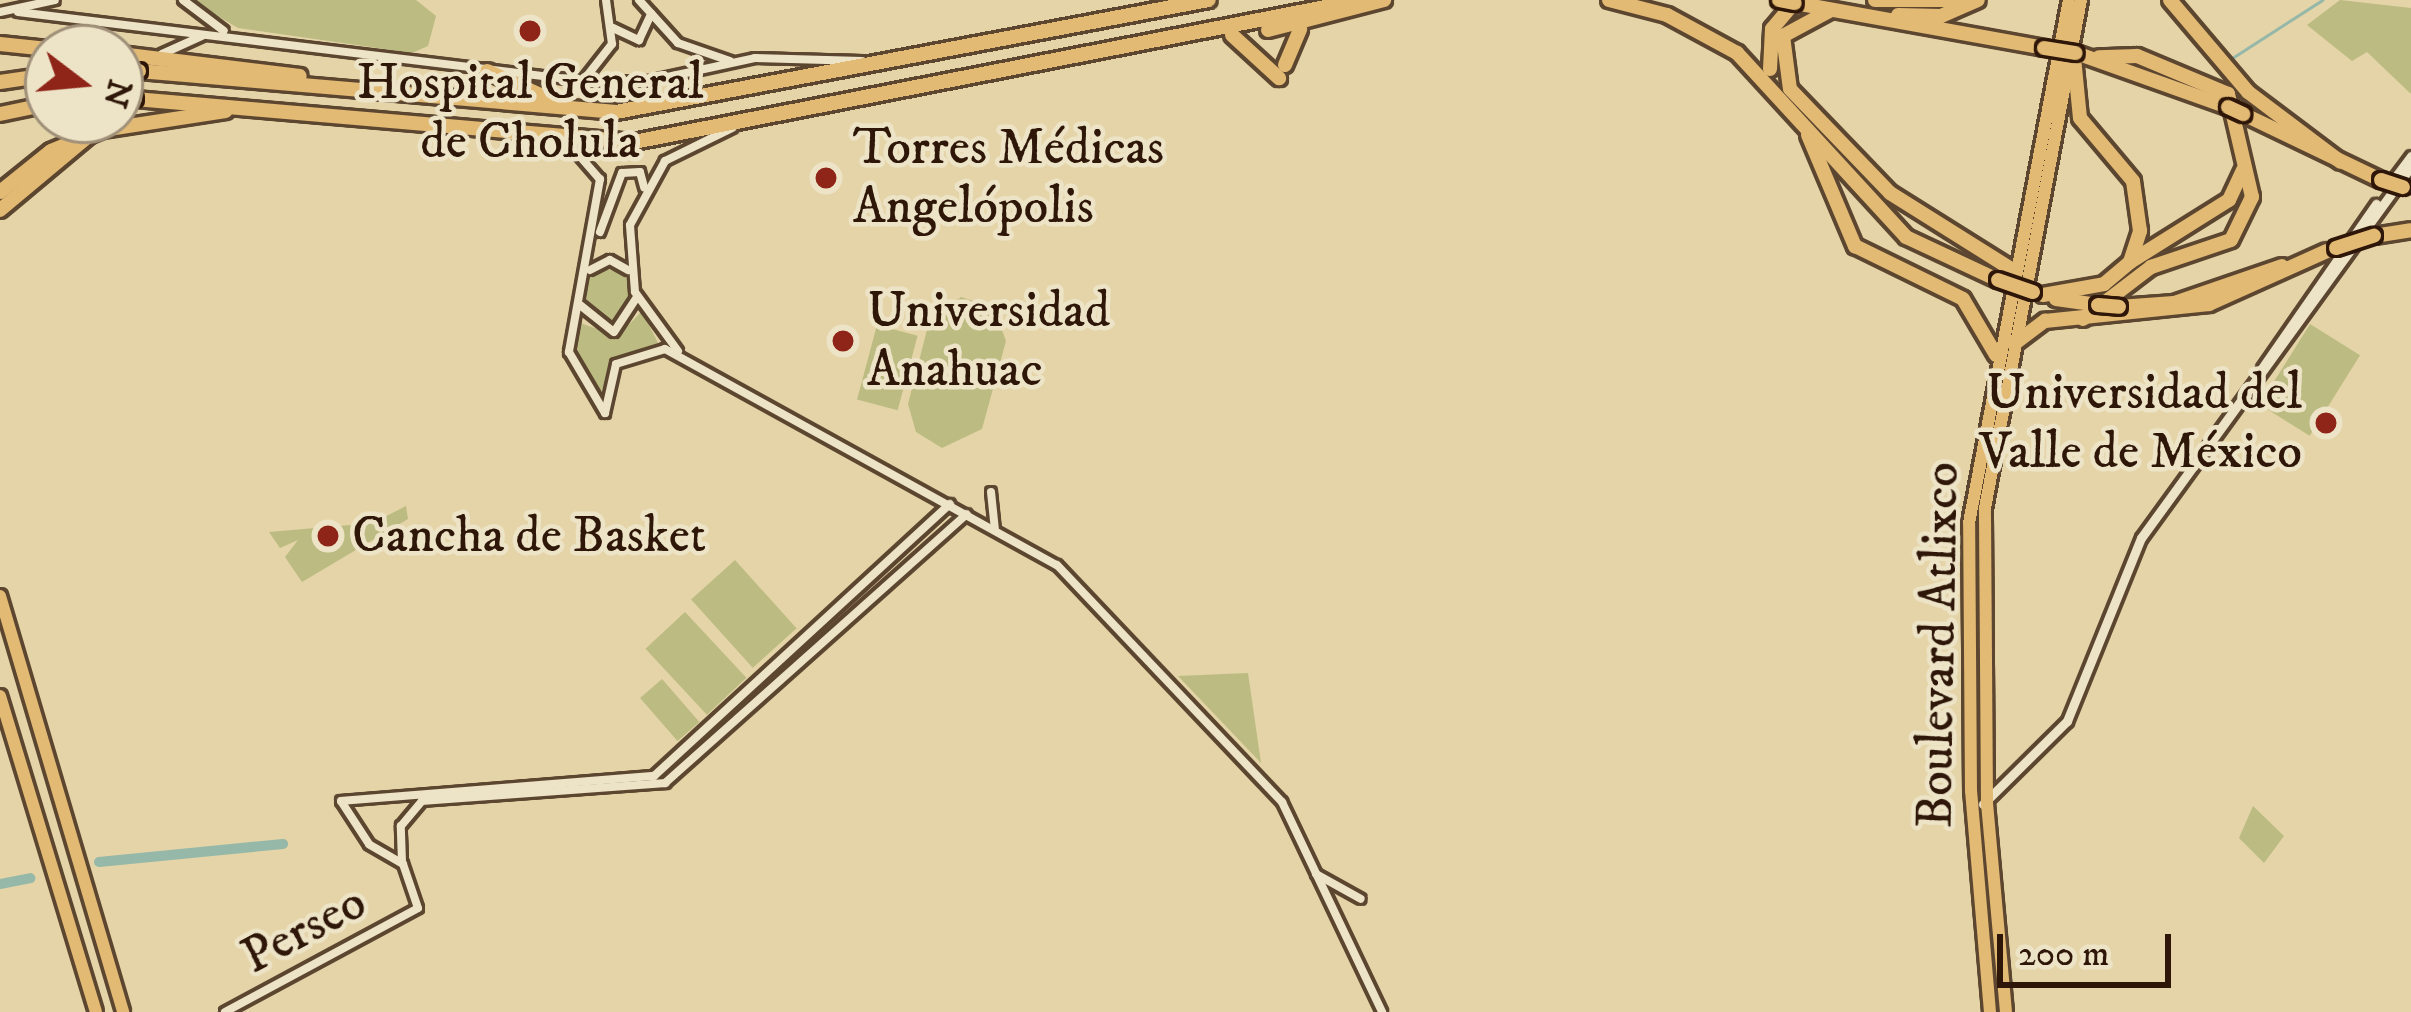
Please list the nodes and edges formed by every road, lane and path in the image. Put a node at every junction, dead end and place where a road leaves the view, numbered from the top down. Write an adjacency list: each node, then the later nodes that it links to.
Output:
1 (55, 0): 19 (street)
2 (183, 0): 25 (street)
3 (606, 0): 24 (street)
4 (639, 0): 20 (street)
5 (1152, 0): 22 (highway)
6 (1209, 0): 22 (highway)
7 (1360, 0): 28 (highway)
8 (1384, 0): 23 (highway)
9 (1609, 0): 36 (highway)
10 (1875, 0): 11 (highway)
11 (1959, 0)
12 (1978, 0): 21 (highway)
13 (2068, 0): 41 (main road, Boulevard Atlixco)
14 (2081, 0): 29 (main road, Boulevard Atlixco)
15 (2170, 0): 50 (highway)
16 (1790, 1): 17 (highway); 36 (highway)
17 (1832, 10): 21 (highway); 44 (highway)
18 (0, 12): 19 (street)
19 (18, 12): 26 (street)
20 (651, 14): 24 (street); 31 (street)
21 (1849, 14): 29 (highway, bridge)
22 (1123, 18): 33 (highway)
23 (1316, 24): 27 (highway); 27 (highway)
24 (613, 27): 35 (street)
25 (231, 34): 26 (street); 34 (street)
26 (204, 35): 30 (street)
27 (1232, 35): 28 (highway)
28 (1101, 54): 43 (highway)
29 (2086, 57): 41 (main road, Boulevard Atlixco); 49 (highway); 50 (highway); 60 (highway)
30 (144, 62)
31 (731, 62): 33 (street); 35 (street)
32 (144, 63): 38 (highway)
33 (875, 64): 38 (highway)
34 (487, 71): 35 (street); 38 (highway)
35 (583, 81)
36 (1780, 89): 39 (highway)
37 (144, 102): 42 (highway)
38 (571, 110)
39 (1802, 119): 55 (highway); 71 (highway)
40 (144, 122): 42 (highway)
41 (2054, 122): 61 (main road, Boulevard Atlixco); 69 (main road, Boulevard Atlixco)
42 (433, 123): 45 (highway)
43 (739, 124): 45 (highway); 53 (street)
44 (1824, 126): 55 (highway); 61 (highway)
45 (503, 133): 58 (street)
46 (76, 144): 54 (highway)
47 (82, 144): 56 (highway)
48 (2411, 156): 73 (main road)
49 (2246, 160): 60 (highway); 67 (highway)
50 (2341, 162): 52 (highway, bridge)
51 (2411, 167): 73 (main road)
52 (2407, 188)
53 (644, 189): 58 (street); 62 (street)
54 (0, 192)
55 (1875, 209): 64 (highway, bridge)
56 (0, 210)
57 (2411, 230): 59 (highway, bridge)
58 (594, 241): 63 (street)
59 (2332, 250): 64 (highway, bridge); 67 (highway)
60 (2130, 262): 64 (highway)
61 (2011, 269): 71 (main road, Boulevard Atlixco)
62 (629, 271): 63 (street); 65 (street)
63 (586, 274): 66 (street)
64 (2038, 294)
65 (638, 297): 66 (street); 68 (street)
66 (580, 304): 70 (street)
67 (2083, 319): 69 (highway)
68 (662, 336): 70 (street); 72 (street)
69 (2014, 344): 83 (main road, Boulevard Atlixco)
70 (655, 347): 72 (street)
71 (1996, 355): 84 (main road, Boulevard Atlixco)
72 (686, 357): 75 (street)
73 (2221, 431): 83 (main road)
74 (991, 492): 77 (street)
75 (950, 504): 76 (street); 81 (street)
76 (967, 514): 77 (street); 82 (street)
77 (996, 530): 86 (street)
78 (0, 596): 79 (main road)
79 (2, 620): 89 (main road)
80 (0, 696): 88 (main road)
81 (734, 706): 82 (street); 85 (street, Perseo)
82 (743, 716): 85 (street)
83 (1987, 804): 84 (main road); 93 (main road, Boulevard Atlixco)
84 (1972, 806): 92 (main road, Boulevard Atlixco)
85 (403, 864): 90 (street, Perseo)
86 (1313, 871): 87 (street); 91 (street)
87 (1361, 899)
88 (96, 1012)
89 (123, 1012)
90 (225, 1012)
91 (1382, 1012)
92 (1987, 1012)
93 (2006, 1012)

